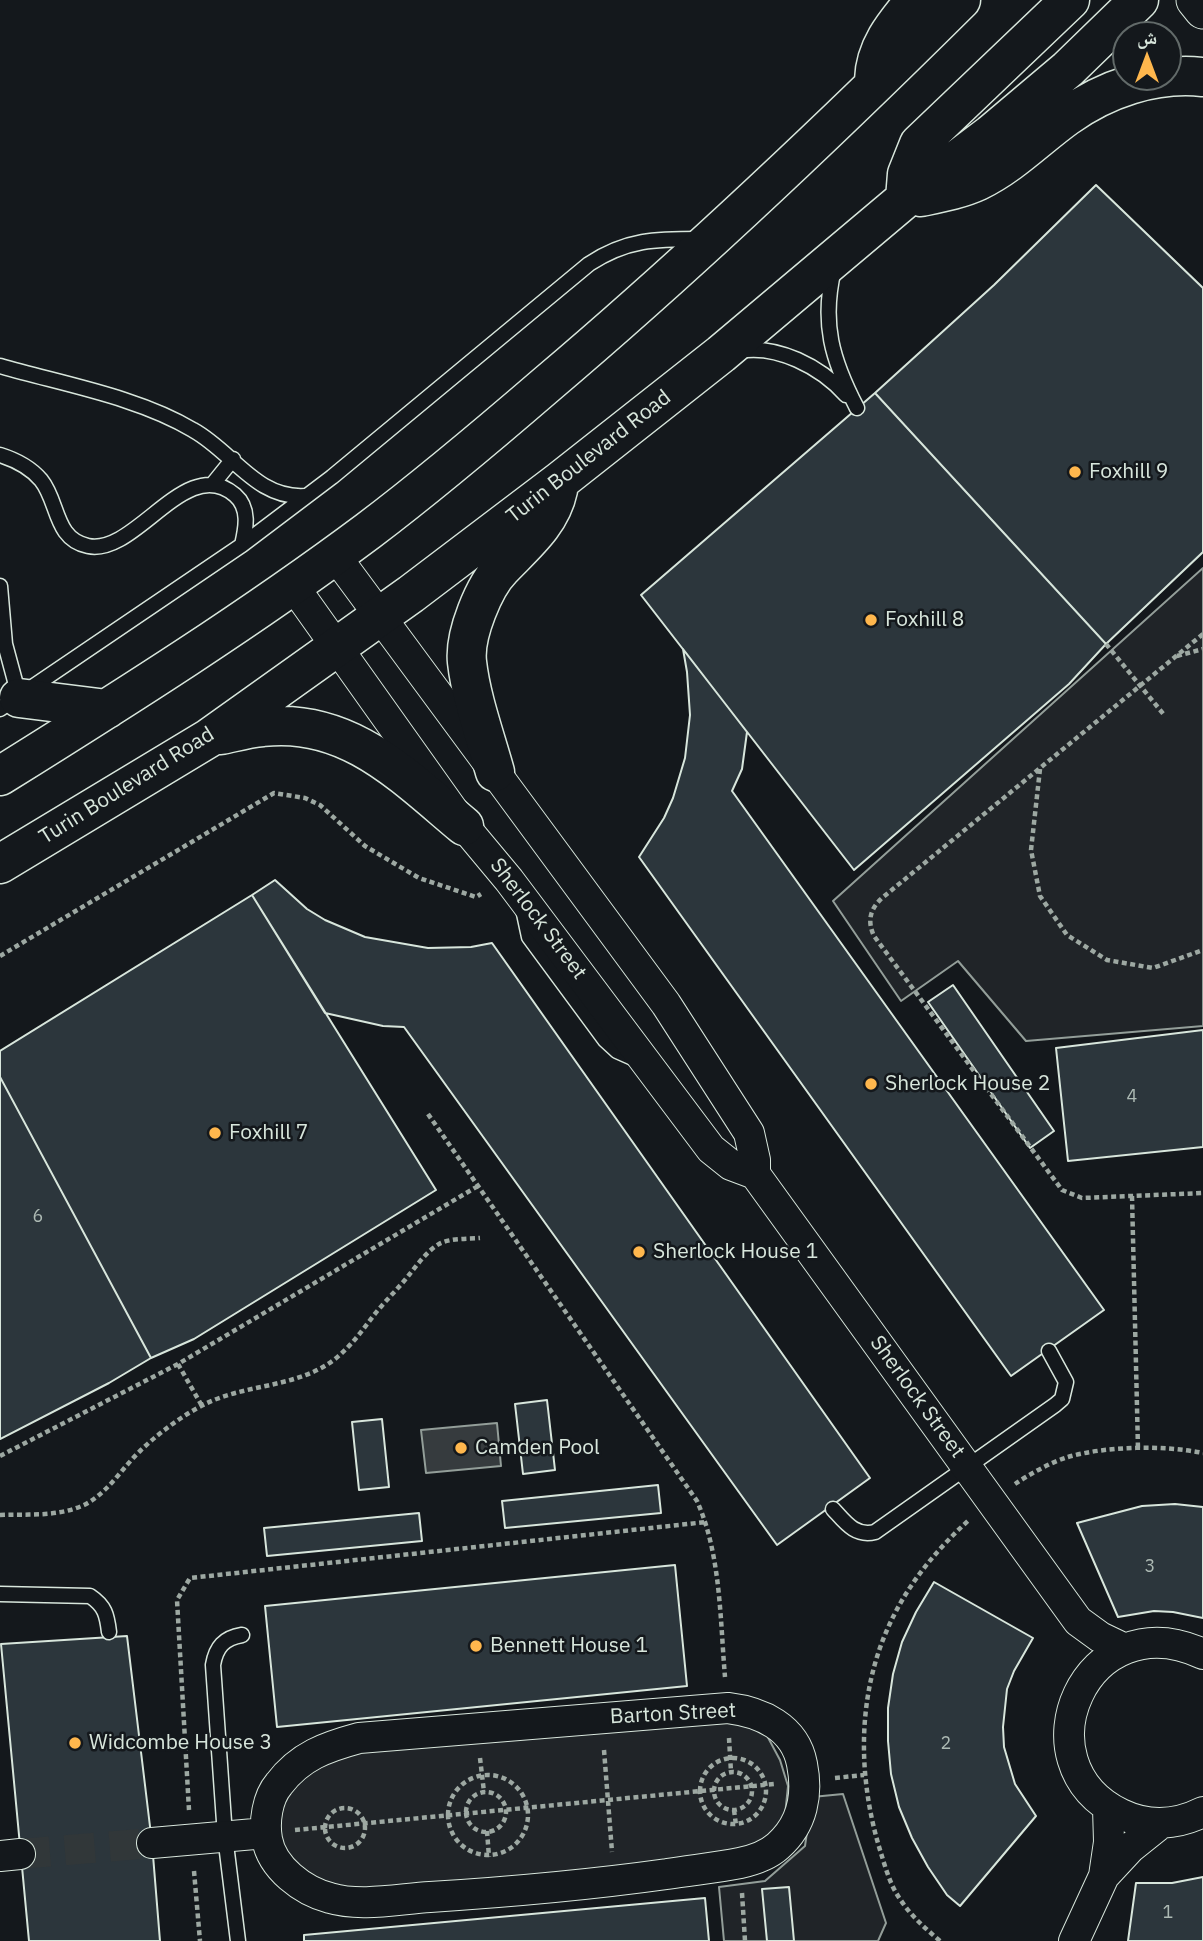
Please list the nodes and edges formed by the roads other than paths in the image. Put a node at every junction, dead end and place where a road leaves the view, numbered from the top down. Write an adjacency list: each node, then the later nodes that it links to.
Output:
1 (915, 0): 8 (main road)
2 (961, 0): 8 (main road)
3 (1070, 0): 9 (main road)
4 (1139, 0): 9 (main road, Turin Boulevard Road)
5 (1195, 0): 6 (street)
6 (1203, 10)
7 (1203, 77): 9 (main road)
8 (874, 86): 10 (main road)
9 (905, 200): 11 (main road, Turin Boulevard Road)
10 (711, 239): 18 (lane); 20 (main road)
11 (836, 256): 12 (main road, Turin Boulevard Road); 12 (lane)
12 (721, 354): 16 (main road, Turin Boulevard Road)
13 (0, 366): 15 (lane)
14 (0, 455): 17 (lane)
15 (233, 460): 17 (lane); 18 (lane)
16 (560, 481): 23 (main road, Turin Boulevard Road); 28 (main road)
17 (212, 485): 19 (lane)
18 (305, 496): 19 (lane)
19 (242, 545): 25 (lane)
20 (334, 554): 21 (main road); 23 (street, Sherlock Street)
21 (292, 584): 24 (street, Sherlock Street); 26 (main road)
22 (0, 586): 25 (lane)
23 (380, 615): 24 (main road, Turin Boulevard Road); 28 (street, Sherlock Street)
24 (338, 646): 27 (main road, Turin Boulevard Road); 30 (street, Sherlock Street)
25 (10, 703): 26 (main road)
26 (107, 709): 29 (main road)
27 (209, 738): 30 (main road); 31 (main road, Turin Boulevard Road)
28 (495, 772): 33 (street, Sherlock Street)
29 (0, 776)
30 (464, 826): 32 (street, Sherlock Street)
31 (0, 864)
32 (516, 888): 34 (street, Sherlock Street); 34 (lane)
33 (687, 1036): 34 (street); 35 (street, Sherlock Street)
34 (646, 1063): 35 (street, Sherlock Street)
35 (755, 1174): 37 (street, Sherlock Street)
36 (1049, 1351): 37 (lane)
37 (966, 1466): 38 (lane); 40 (street, Sherlock Street)
38 (833, 1509)
39 (0, 1594): 41 (lane)
40 (1078, 1621): 43 (street, Sherlock Street); 45 (street, Sherlock Street)
41 (109, 1633)
42 (242, 1635): 50 (lane)
43 (1125, 1649): 44 (street); 45 (street)
44 (1203, 1654)
45 (1090, 1675): 46 (street)
46 (1108, 1808): 48 (street); 52 (street)
47 (1203, 1812): 48 (street)
48 (1160, 1824): 52 (street)
49 (266, 1833): 49 (street, Barton Street); 50 (street)
50 (225, 1836): 51 (street); 53 (lane)
51 (152, 1843)
52 (1104, 1876): 54 (street)
53 (238, 1941)
54 (1074, 1941)

